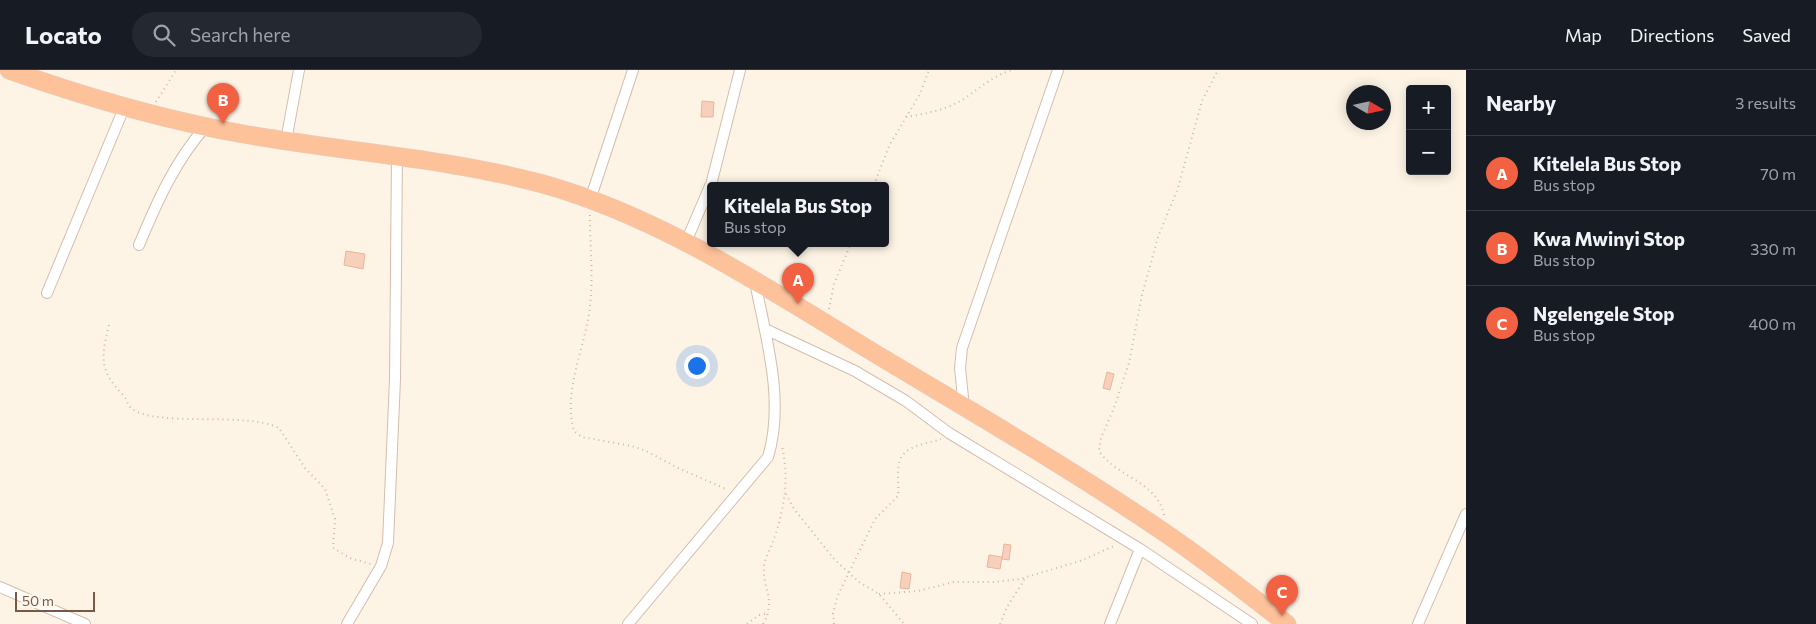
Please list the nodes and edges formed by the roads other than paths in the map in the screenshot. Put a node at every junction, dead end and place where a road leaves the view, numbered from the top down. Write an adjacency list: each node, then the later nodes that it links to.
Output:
1 (9, 70): 6 (highway)
2 (299, 70): 8 (street)
3 (633, 70): 12 (street)
4 (740, 70): 10 (street)
5 (1058, 70): 18 (street)
6 (124, 108): 7 (highway); 16 (street)
7 (204, 127): 8 (highway); 14 (street)
8 (286, 141): 9 (highway)
9 (396, 155): 12 (highway); 24 (street)
10 (712, 182)
11 (707, 195): 13 (street)
12 (590, 200): 13 (highway)
13 (686, 242): 15 (highway)
14 (139, 244)
15 (755, 282): 17 (street); 18 (highway)
16 (46, 293)
17 (765, 329): 20 (street); 25 (street)
18 (964, 407): 27 (highway)
19 (1466, 514): 28 (street)
20 (1140, 549): 22 (street); 26 (street)
21 (0, 587): 23 (street)
22 (1250, 623)
23 (86, 624)
24 (346, 624)
25 (628, 624)
26 (1110, 624)
27 (1287, 624)
28 (1418, 624)

